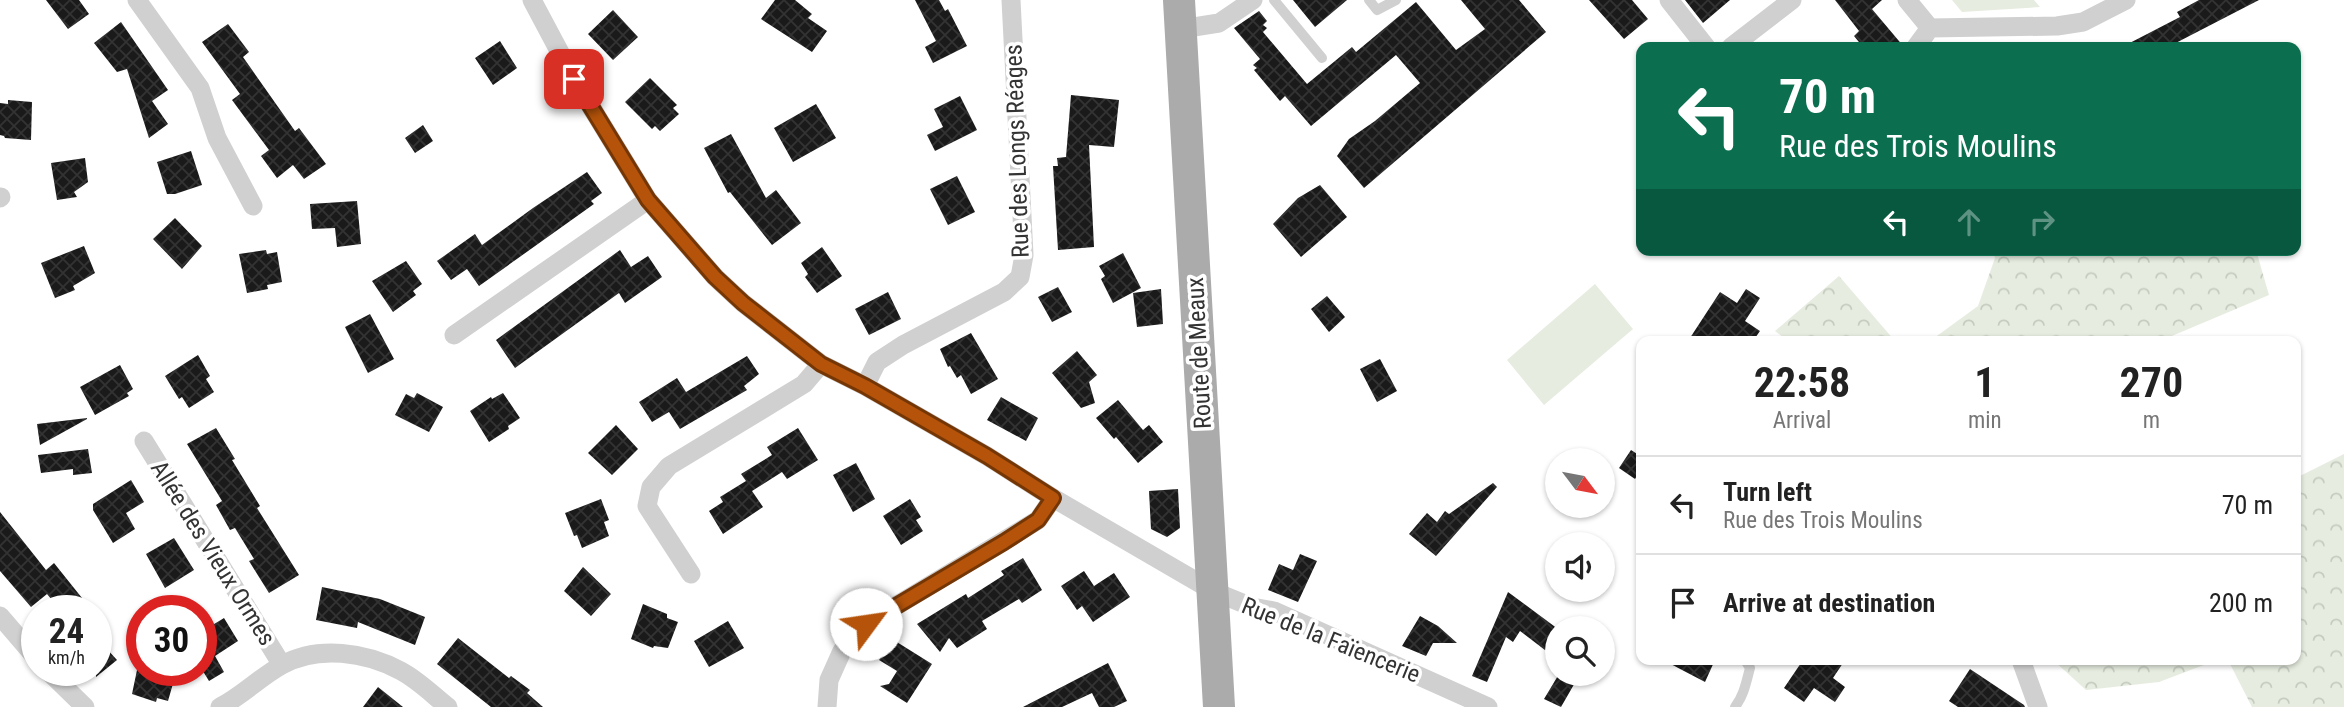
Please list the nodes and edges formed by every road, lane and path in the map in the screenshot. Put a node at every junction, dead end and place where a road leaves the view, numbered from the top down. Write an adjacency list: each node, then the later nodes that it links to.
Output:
1 (137, 0): 19 (street)
2 (532, 0): 18 (street, Rue de la Faïencerie)
3 (1011, 0): 22 (street, Rue des Longs Réages)
4 (1253, 0): 12 (street)
5 (1274, 0): 17 (lane)
6 (1369, 0): 7 (lane)
7 (1396, 0)
8 (1669, 0): 14 (street)
9 (1792, 0): 15 (street)
10 (1907, 0): 13 (street)
11 (2124, 1): 13 (street)
12 (1180, 14): 26 (main road, Route de Meaux)
13 (1930, 28): 16 (street)
14 (1702, 42)
15 (1737, 42)
16 (1920, 42)
17 (1322, 58)
18 (648, 200): 20 (street); 21 (street, Rue de la Faïencerie)
19 (253, 206)
20 (454, 335)
21 (821, 364): 22 (street, Rue de la Faïencerie); 25 (street)
22 (865, 386): 24 (street, Rue de la Faïencerie)
23 (144, 441): 29 (street, Allée des Vieux Ormes)
24 (1053, 498): 26 (street, Rue de la Faïencerie); 36 (street)
25 (691, 575)
26 (1213, 591): 37 (main road, Route de Meaux); 38 (street, Rue de la Faïencerie)
27 (0, 617): 28 (street)
28 (21, 641)
29 (282, 665): 34 (street); 35 (street)
30 (1748, 665): 39 (lane)
31 (2023, 665): 40 (street)
32 (63, 686): 33 (street)
33 (85, 707)
34 (220, 707)
35 (448, 707)
36 (827, 707)
37 (1219, 707)
38 (1488, 707)
39 (1735, 707)
40 (2038, 707)

